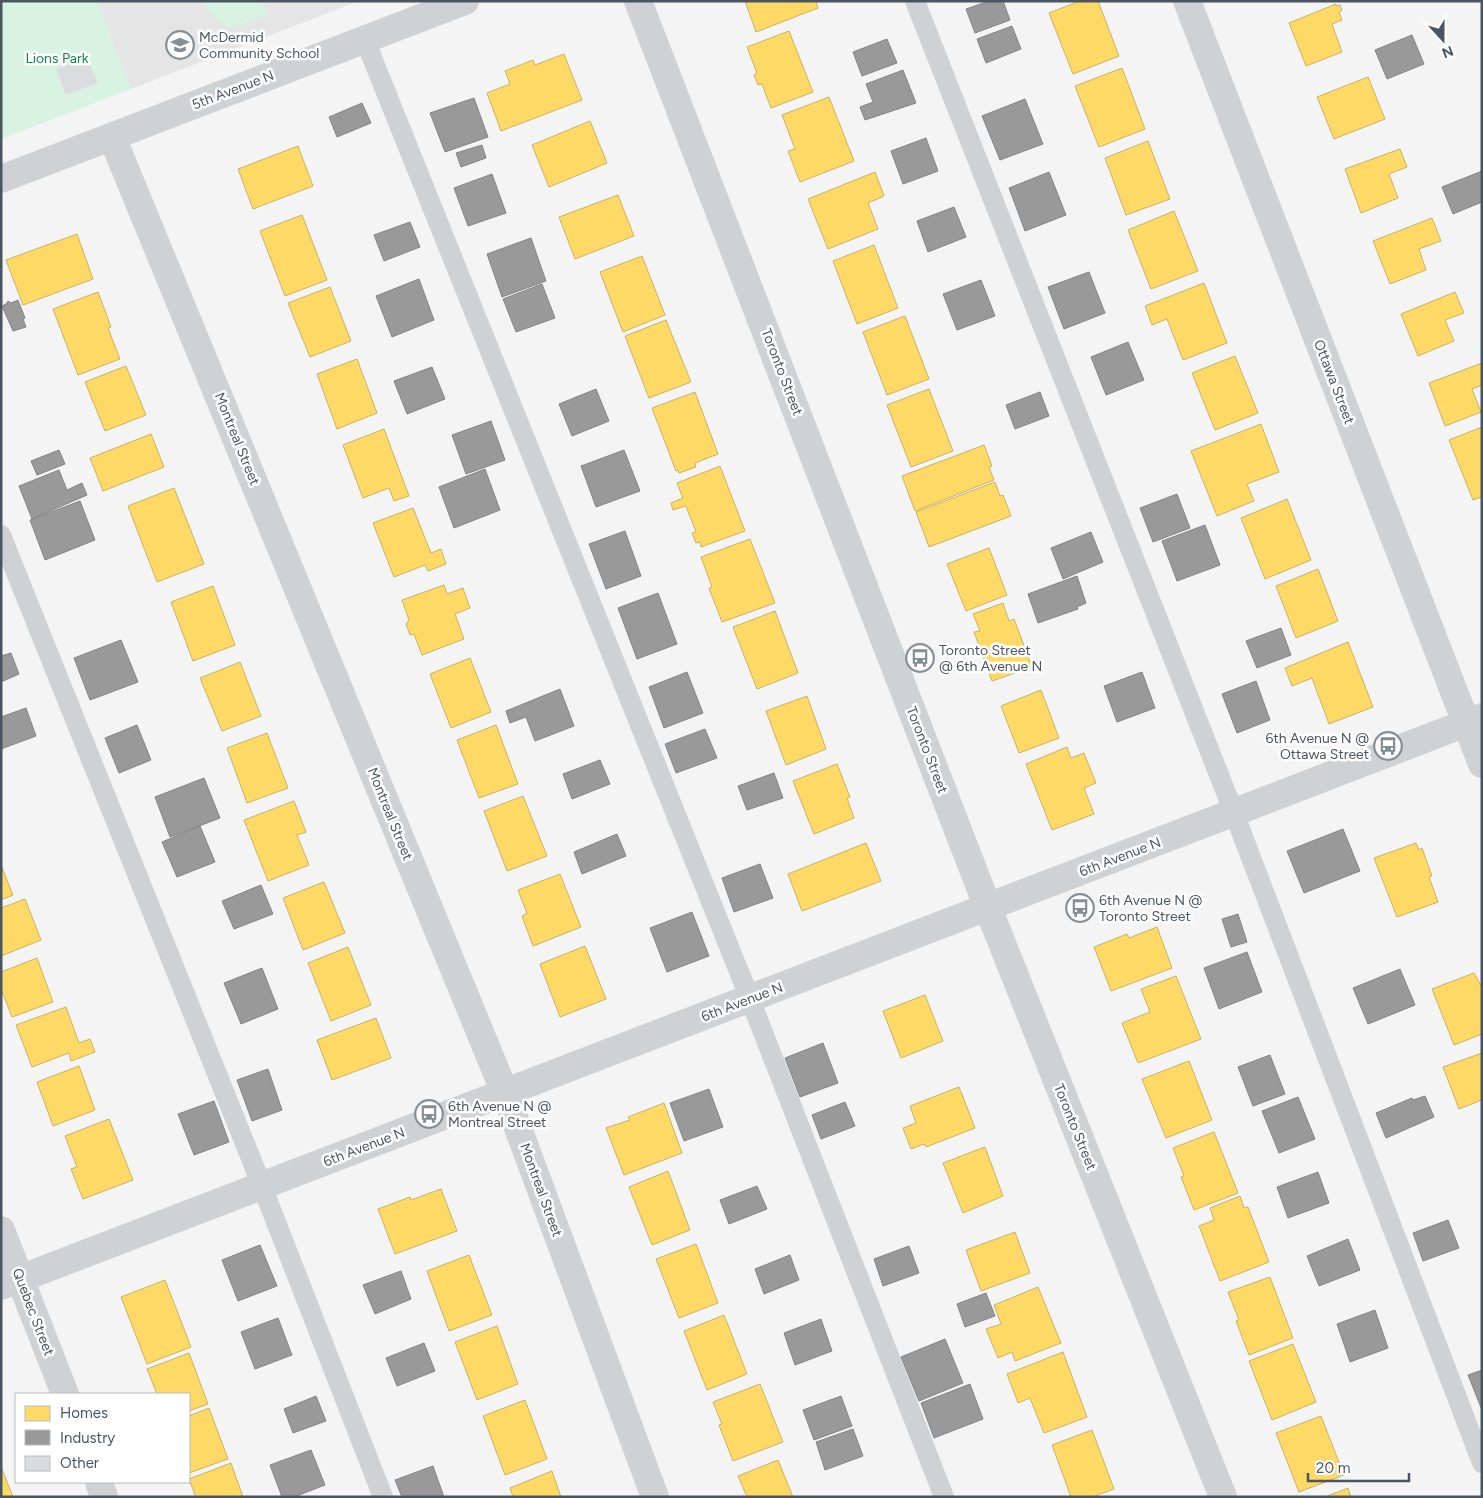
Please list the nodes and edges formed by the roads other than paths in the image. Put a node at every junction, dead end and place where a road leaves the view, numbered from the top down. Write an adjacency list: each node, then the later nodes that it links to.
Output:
1 (465, 1): 5 (street, 5th Avenue N)
2 (638, 1): 12 (street, Toronto Street)
3 (915, 1): 11 (lane)
4 (1186, 1): 9 (street, Ottawa Street)
5 (364, 40): 6 (street, 5th Avenue N); 13 (lane)
6 (112, 137): 7 (street, 5th Avenue N); 14 (street, Montreal Street)
7 (1, 179)
8 (1, 535): 15 (lane)
9 (1474, 720): 10 (street, Ottawa Street); 11 (street, 6th Avenue N)
10 (1482, 764)
11 (1234, 813): 12 (street, 6th Avenue N); 19 (lane)
12 (988, 908): 13 (street, 6th Avenue N); 25 (street, Toronto Street)
13 (750, 999): 14 (street, 6th Avenue N); 24 (lane)
14 (505, 1093): 15 (street, 6th Avenue N); 23 (street, Montreal Street)
15 (262, 1186): 17 (street, 6th Avenue N); 22 (lane)
16 (1, 1230): 17 (street, Quebec Street)
17 (11, 1283): 18 (street, Quebec Street)
18 (65, 1393)
19 (1482, 1464)
20 (99, 1483): 21 (street)
21 (104, 1497)
22 (383, 1497)
23 (655, 1497)
24 (944, 1497)
25 (1223, 1497)

